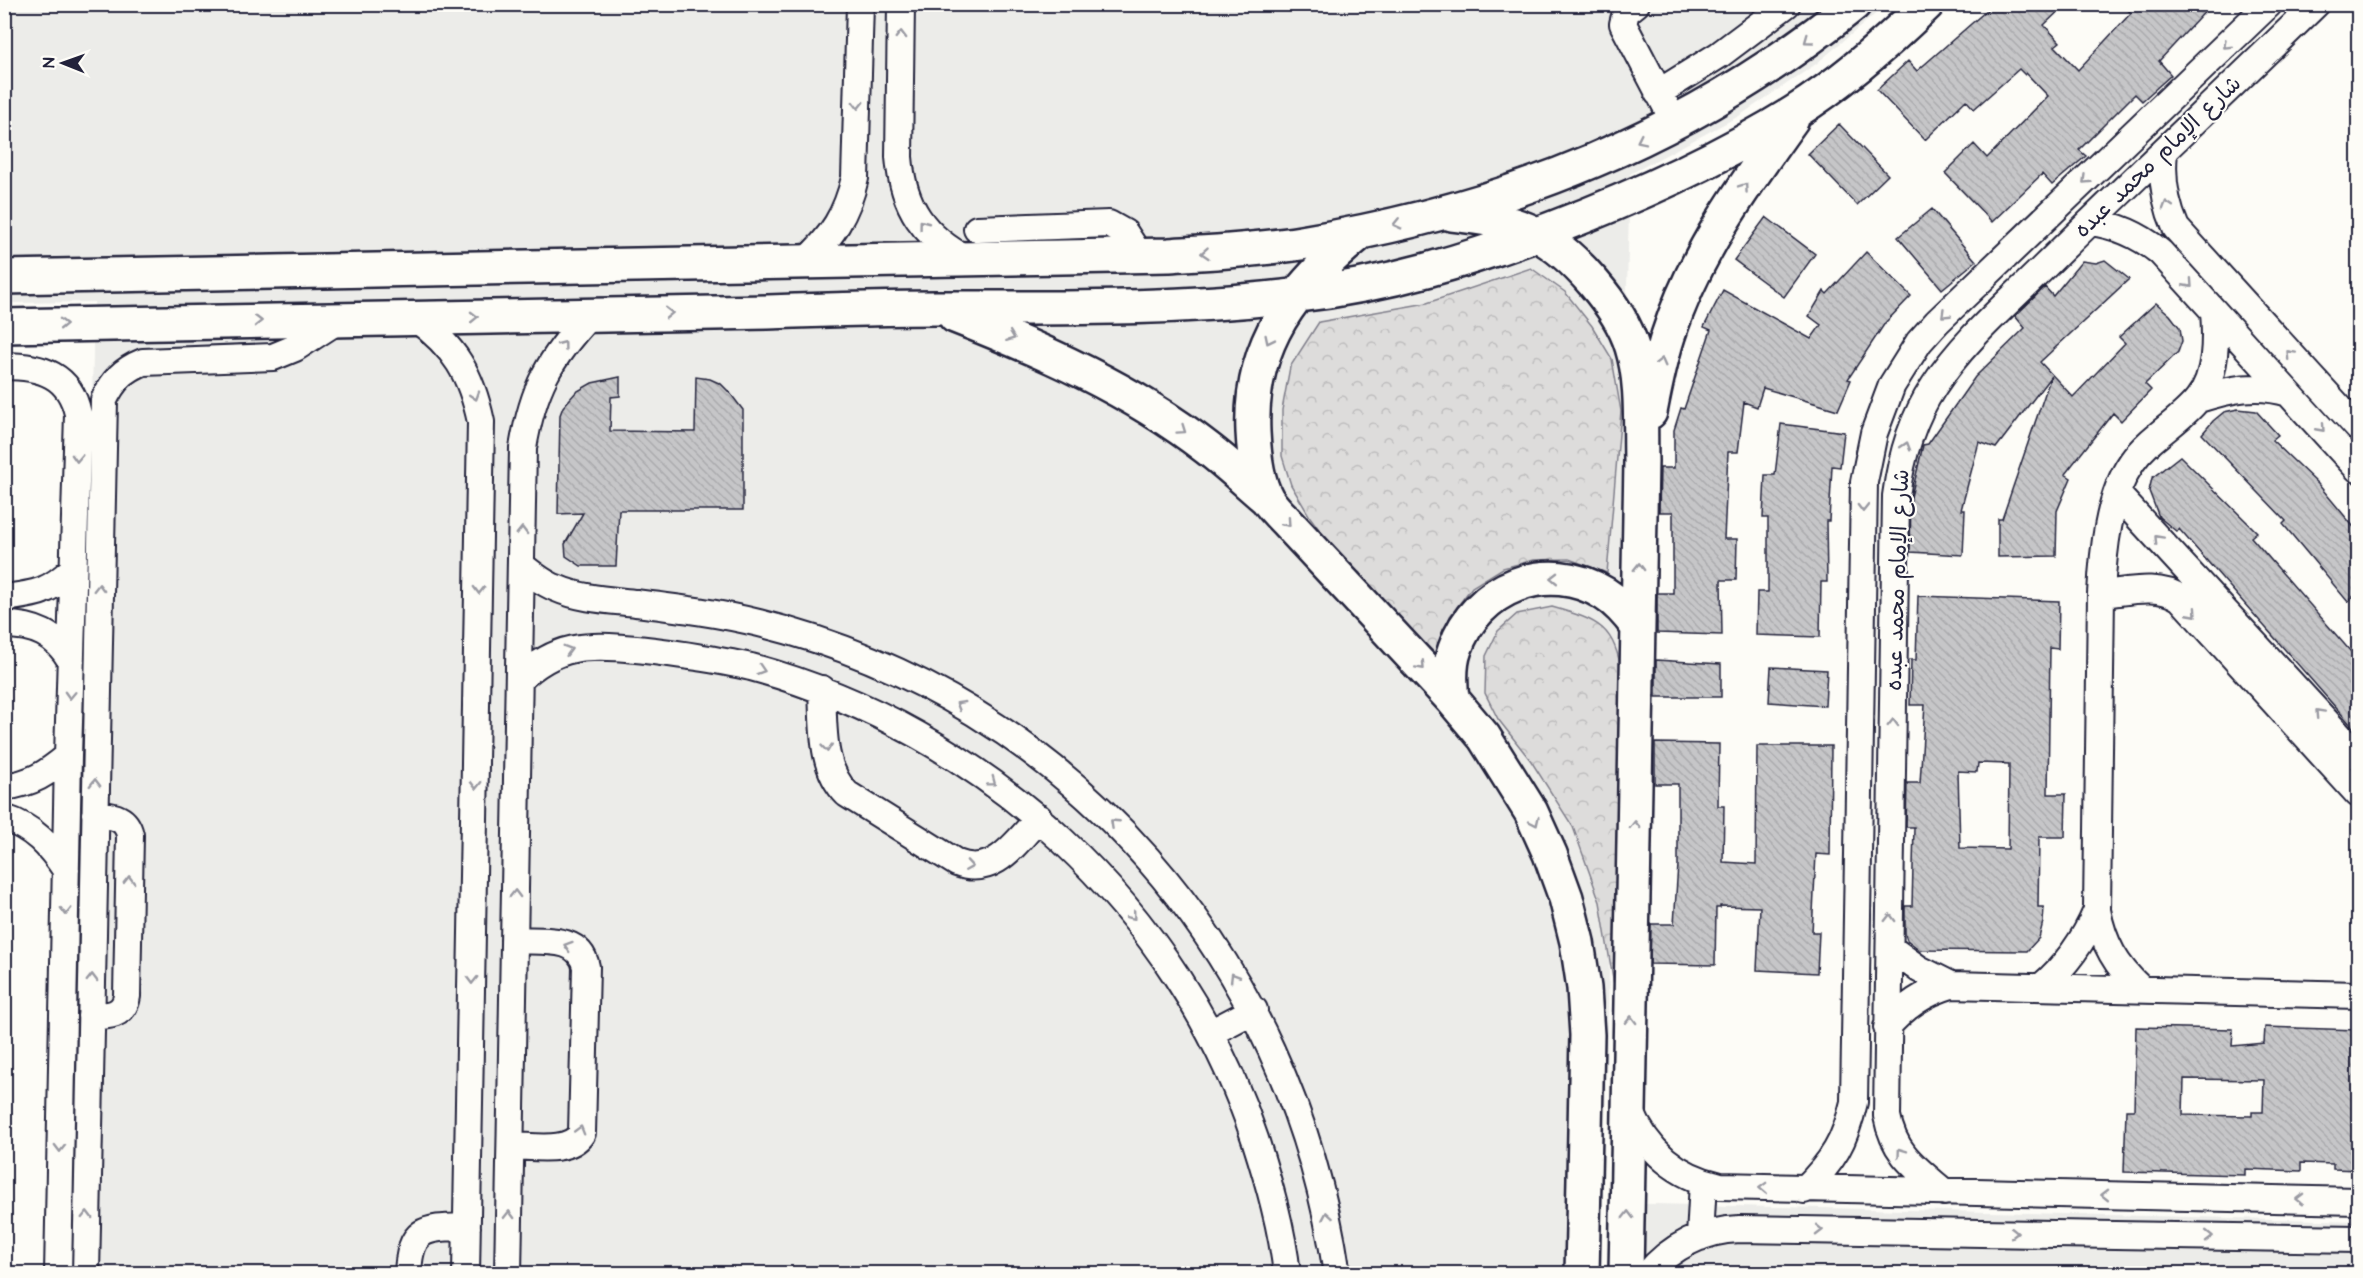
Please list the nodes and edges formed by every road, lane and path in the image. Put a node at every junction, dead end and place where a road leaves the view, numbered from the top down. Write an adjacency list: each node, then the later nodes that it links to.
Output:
1 (860, 4): 23 (street, one-way to 23)
2 (901, 4): 21 (street, one-way to 2)
3 (1636, 4): 9 (street)
4 (1787, 4): 9 (street)
5 (1854, 4): 11 (main road, one-way to 11)
6 (1928, 4): 10 (main road)
7 (2269, 4): 78 (street, شارع الإمام محمد عبده, one-way to 78)
8 (2316, 4): 12 (street, شارع الإمام محمد عبده)
9 (1659, 93): 11 (street)
10 (1799, 110): 17 (main road); 39 (main road, one-way to 10)
11 (1675, 123): 13 (main road, one-way to 13)
12 (2164, 152): 14 (street, شارع الإمام محمد عبده); 18 (street, one-way to 12)
13 (1445, 213): 16 (main road, one-way to 16); 17 (main road)
14 (2090, 222): 19 (street); 65 (street, شارع الإمام محمد عبده, one-way to 14)
15 (977, 229): 20 (street)
16 (1360, 233): 20 (main road, one-way to 20); 27 (main road)
17 (1537, 234): 27 (main road); 39 (main road)
18 (2181, 234): 19 (street); 38 (street, one-way to 18)
19 (2160, 252): 29 (street, one-way to 29)
20 (1140, 256): 21 (main road)
21 (968, 260): 23 (main road)
22 (4, 262): 25 (street)
23 (804, 262): 24 (main road)
24 (341, 271): 25 (main road); 32 (main road)
25 (147, 274): 26 (main road)
26 (4, 277)
27 (1295, 296): 28 (main road); 42 (main road, one-way to 42)
28 (937, 308): 30 (main road, one-way to 28); 42 (main road, one-way to 42)
29 (2214, 310): 35 (street); 36 (street)
30 (590, 315): 31 (main road, one-way to 30); 43 (street, one-way to 30)
31 (415, 318): 32 (main road); 85 (street, one-way to 85)
32 (340, 319): 33 (main road, one-way to 32); 37 (street)
33 (4, 326)
34 (4, 366): 37 (street)
35 (2289, 393): 36 (street); 40 (street, one-way to 40)
36 (2199, 399): 41 (street)
37 (90, 414): 44 (street, one-way to 44); 59 (street, one-way to 37)
38 (2358, 428)
39 (1641, 461): 50 (main road, one-way to 39)
40 (2358, 469)
41 (2117, 494): 45 (street, one-way to 41); 47 (street)
42 (1267, 499): 54 (main road, one-way to 54)
43 (521, 565): 52 (street); 70 (street, one-way to 43)
44 (73, 569): 48 (street); 51 (street)
45 (2187, 570): 46 (street); 56 (street, one-way to 45)
46 (2169, 592): 47 (street); 58 (street, one-way to 58)
47 (2101, 594): 63 (street)
48 (4, 598)
49 (4, 625): 51 (street)
50 (1637, 626): 54 (main road, one-way to 54); 76 (main road, one-way to 50)
51 (71, 661): 55 (street, one-way to 55)
52 (519, 680): 53 (street, one-way to 53); 64 (street, one-way to 52)
53 (822, 690): 61 (street, one-way to 61); 61 (street, one-way to 61)
54 (1452, 699): 96 (main road, one-way to 96)
55 (68, 756): 57 (street); 62 (street)
56 (2358, 756)
57 (4, 788)
58 (2358, 794)
59 (95, 814): 71 (street, one-way to 59); 71 (street, one-way to 59)
60 (4, 818): 62 (street)
61 (1039, 818): 73 (street, one-way to 73)
62 (66, 870): 75 (street, one-way to 75)
63 (2097, 910): 67 (street); 68 (street)
64 (514, 940): 79 (street); 79 (street, one-way to 64)
65 (1890, 948): 66 (street); 72 (street, شارع الإمام محمد عبده)
66 (1951, 985): 67 (street); 72 (street)
67 (2041, 987): 68 (street)
68 (2141, 989): 69 (street)
69 (2358, 995)
70 (1254, 1010): 73 (street); 95 (street, one-way to 70)
71 (91, 1016): 74 (street)
72 (1887, 1027): 77 (street, شارع الإمام محمد عبده)
73 (1210, 1033): 94 (street)
74 (89, 1107): 75 (street); 90 (street, one-way to 74)
75 (61, 1108): 89 (street, one-way to 89)
76 (1629, 1110): 80 (street); 97 (main road, one-way to 76)
77 (1887, 1116): 78 (street); 82 (street, شارع الإمام محمد عبده, one-way to 77)
78 (1850, 1117): 81 (street, شارع الإمام محمد عبده)
79 (510, 1146): 93 (street, one-way to 79)
80 (1703, 1182): 81 (street, one-way to 80); 87 (street)
81 (1804, 1190): 82 (street)
82 (1944, 1192): 83 (street, one-way to 82)
83 (2182, 1197): 84 (street, one-way to 83); 86 (street)
84 (2358, 1201)
85 (467, 1227): 91 (street); 92 (street)
86 (2181, 1235): 87 (street, one-way to 86); 88 (street, one-way to 88)
87 (1700, 1237): 98 (street)
88 (2358, 1239)
89 (58, 1274)
90 (86, 1274)
91 (408, 1274)
92 (466, 1274)
93 (508, 1274)
94 (1287, 1274)
95 (1337, 1274)
96 (1582, 1274)
97 (1626, 1274)
98 (1648, 1274)

